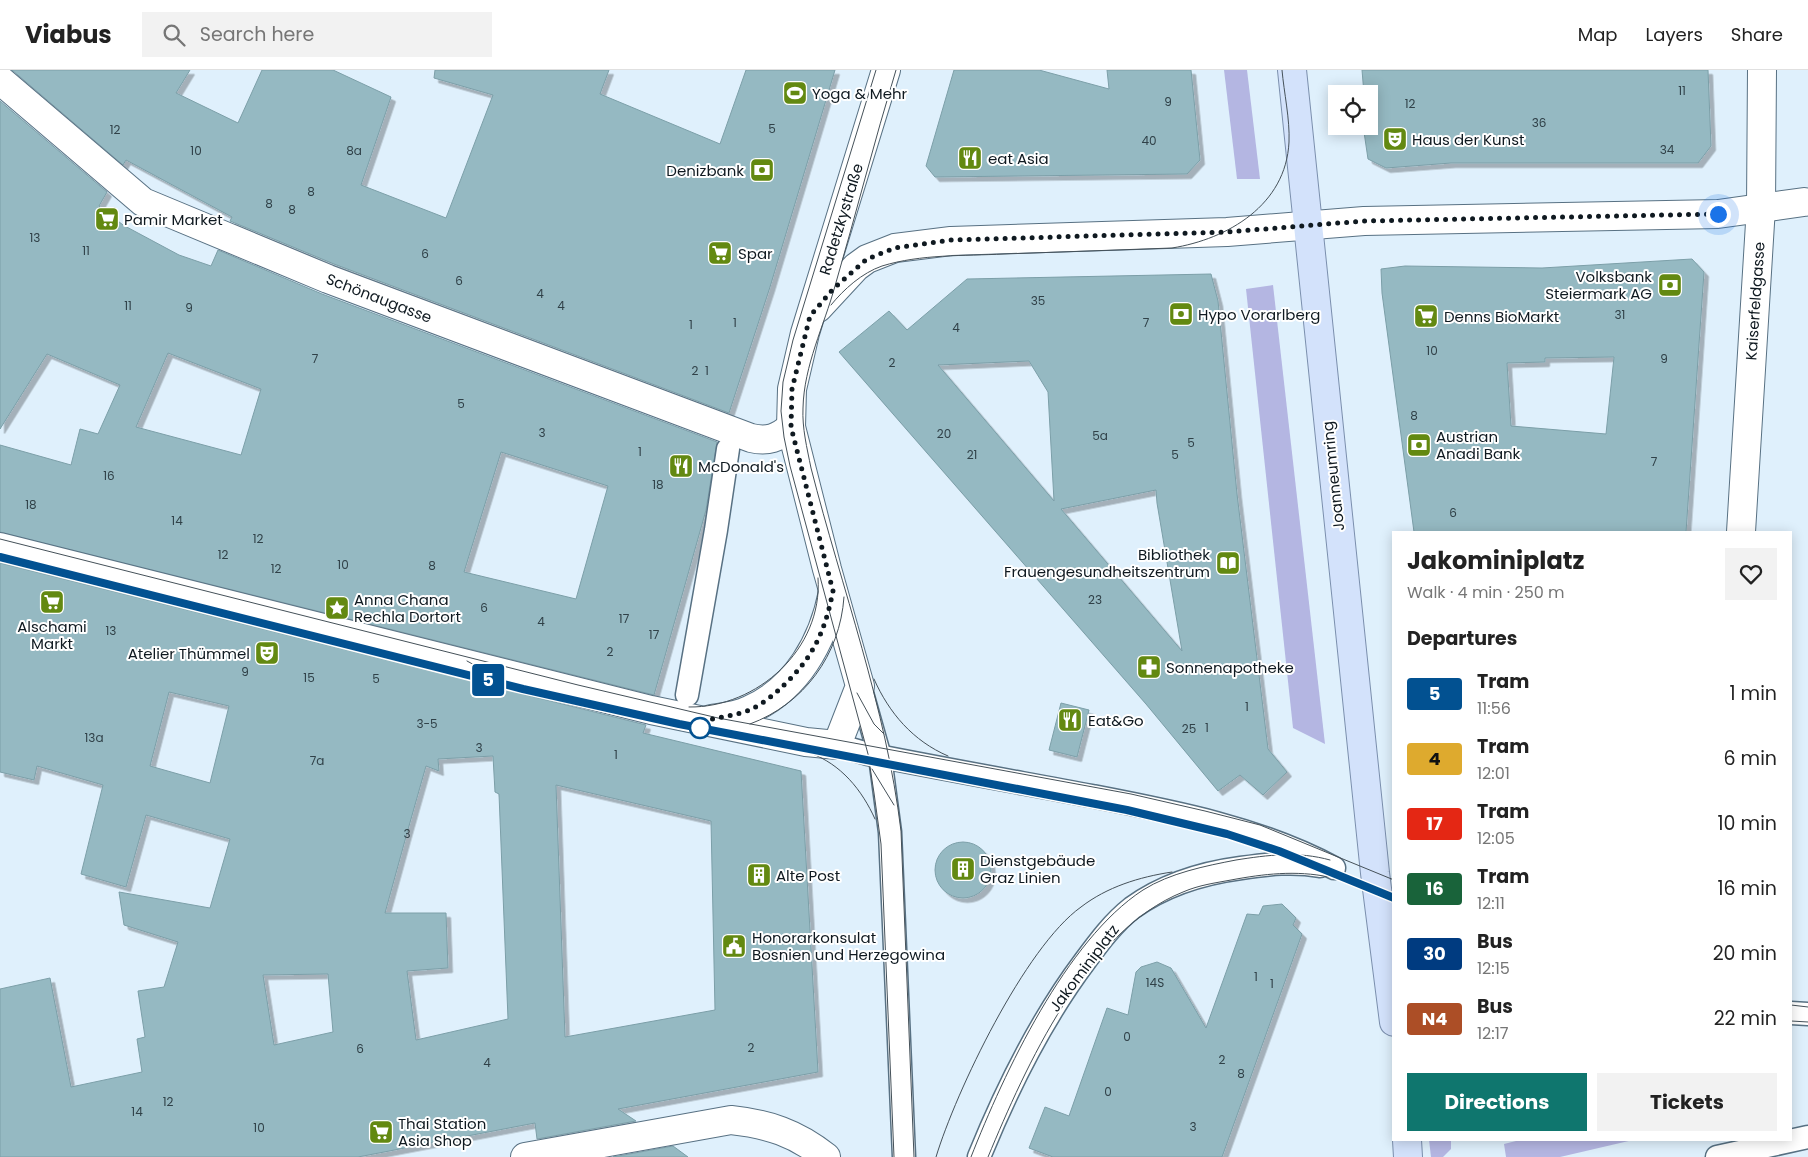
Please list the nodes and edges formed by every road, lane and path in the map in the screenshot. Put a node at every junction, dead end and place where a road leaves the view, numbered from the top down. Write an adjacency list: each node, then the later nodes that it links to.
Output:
1 (886, 70): 8 (street, Radetzkystraße)
2 (1292, 70): 7 (main road, Joanneumring)
3 (1762, 70): 6 (street, Kaiserfeldgasse)
4 (0, 80): 9 (street, Schönaugasse)
5 (1806, 202): 6 (street)
6 (1761, 207): 7 (street); 11 (street, Kaiserfeldgasse)
7 (1308, 224): 8 (street); 19 (main road, Joanneumring)
8 (810, 316): 9 (street, Radetzkystraße)
9 (791, 427): 13 (street)
10 (728, 449): 15 (street)
11 (1740, 531)
12 (0, 548): 16 (street)
13 (833, 591): 14 (street); 16 (street)
14 (860, 686): 17 (street); 18 (street)
15 (687, 695)
16 (702, 721): 17 (street)
17 (837, 745): 18 (street)
18 (880, 756): 30 (street); 31 (street, Jakominiplatz)
19 (1385, 886): 20 (main road, Joanneumring)
20 (1392, 992)
21 (1792, 1013): 22 (street)
22 (1808, 1014)
23 (1808, 1137): 24 (street)
24 (1792, 1140)
25 (1407, 1141): 32 (main road)
26 (1785, 1141): 27 (street)
27 (1723, 1152)
28 (823, 1155): 29 (street)
29 (525, 1157)
30 (904, 1157)
31 (979, 1157)
32 (1408, 1157)

